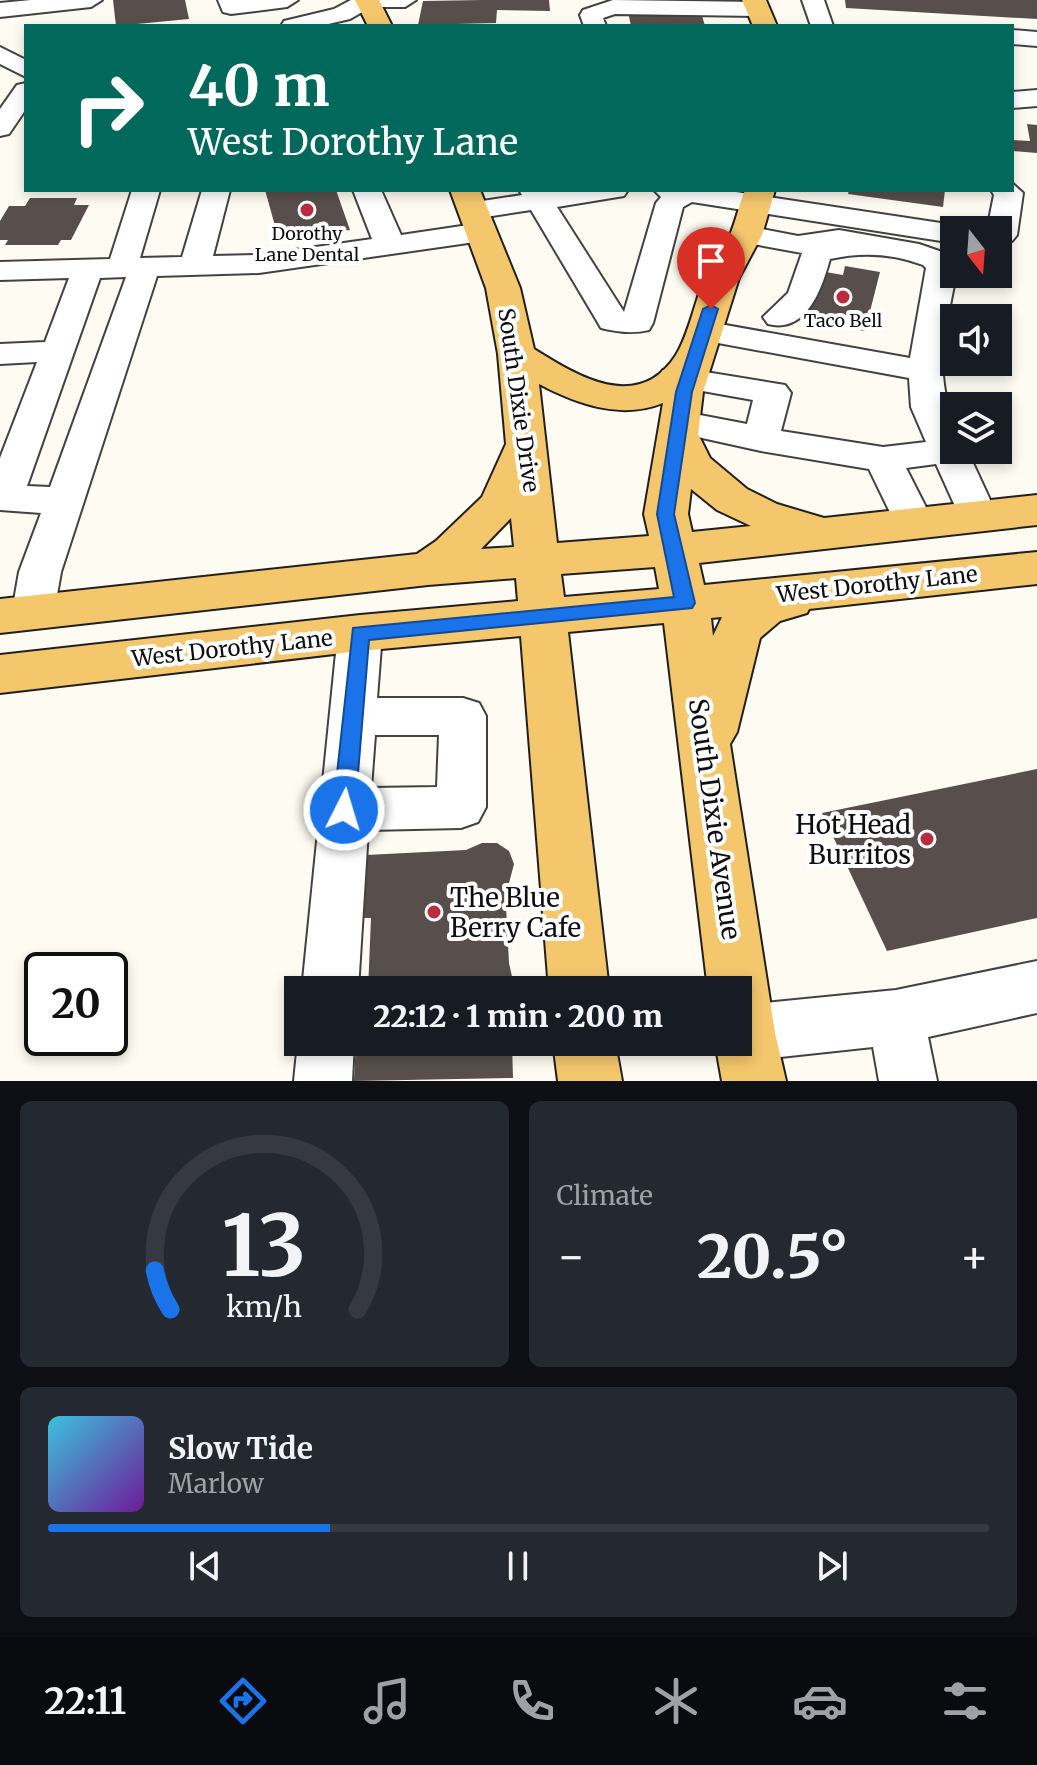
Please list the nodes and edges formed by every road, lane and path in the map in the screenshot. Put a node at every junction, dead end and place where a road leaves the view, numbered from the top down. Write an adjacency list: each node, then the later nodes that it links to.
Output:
1 (229, 0): 2 (street)
2 (287, 0)
3 (367, 0): 4 (street); 10 (street); 11 (main road)
4 (405, 0)
5 (813, 0): 13 (street)
6 (0, 10): 7 (street)
7 (88, 12): 9 (street)
8 (759, 12): 12 (street)
9 (56, 24)
10 (300, 24)
11 (379, 24)
12 (594, 24)
13 (821, 24)
14 (24, 28): 15 (street)
15 (0, 29)
16 (1014, 37): 17 (street)
17 (1037, 39)
18 (24, 51): 19 (street)
19 (0, 53): 20 (street)
20 (24, 69)
21 (24, 93): 24 (street)
22 (1037, 98): 23 (street)
23 (1014, 100)
24 (0, 128)
25 (145, 192): 40 (street)
26 (215, 192): 39 (street)
27 (368, 192): 37 (street)
28 (580, 192): 32 (street)
29 (681, 192): 32 (street)
30 (686, 192): 33 (street)
31 (1008, 192): 35 (street)
32 (536, 195): 34 (street)
33 (754, 210): 36 (street); 38 (street); 47 (main road, South Dixie Avenue)
34 (473, 211): 37 (street); 46 (main road, South Dixie Drive)
35 (1005, 216)
36 (940, 232)
37 (390, 245): 39 (street)
38 (798, 245): 41 (street); 43 (street)
39 (195, 266): 40 (street)
40 (118, 268): 42 (street); 44 (street); 56 (street)
41 (939, 278): 43 (street); 48 (street)
42 (4, 279)
43 (775, 330): 47 (street); 48 (street)
44 (58, 351): 45 (street); 56 (street)
45 (0, 354)
46 (517, 354): 47 (main road); 51 (main road, South Dixie Drive)
47 (690, 361): 49 (main road, South Dixie Avenue); 52 (street)
48 (925, 371): 50 (street)
49 (678, 428): 52 (street); 60 (main road); 61 (main road, South Dixie Avenue)
50 (940, 432)
51 (527, 439): 62 (main road, South Dixie Drive); 64 (main road)
52 (761, 439): 54 (street)
53 (940, 452): 54 (street)
54 (883, 459): 59 (street)
55 (954, 464): 58 (street)
56 (64, 501): 67 (street)
57 (1037, 510): 58 (main road)
58 (978, 517): 59 (main road)
59 (914, 523): 60 (main road)
60 (826, 533): 61 (main road)
61 (673, 550): 62 (main road); 66 (main road, South Dixie Avenue)
62 (538, 561): 64 (main road); 68 (main road, South Dixie Drive)
63 (1037, 568): 65 (main road, West Dorothy Lane)
64 (428, 569): 67 (main road)
65 (817, 592): 66 (main road, West Dorothy Lane); 72 (main road)
66 (685, 603): 68 (main road, West Dorothy Lane); 72 (main road, South Dixie Avenue)
67 (16, 614)
68 (544, 617): 69 (main road, West Dorothy Lane); 75 (main road)
69 (360, 633): 70 (main road, West Dorothy Lane); 71 (street)
70 (0, 674)
71 (353, 717): 73 (street); 73 (street)
72 (706, 750): 80 (main road, South Dixie Avenue)
73 (344, 810): 74 (street)
74 (331, 976)
75 (578, 976)
76 (1037, 987): 77 (street)
77 (896, 1017): 80 (street); 83 (street)
78 (325, 1056): 81 (street)
79 (586, 1056): 82 (main road)
80 (749, 1057)
81 (323, 1081)
82 (590, 1081)
83 (908, 1081)

